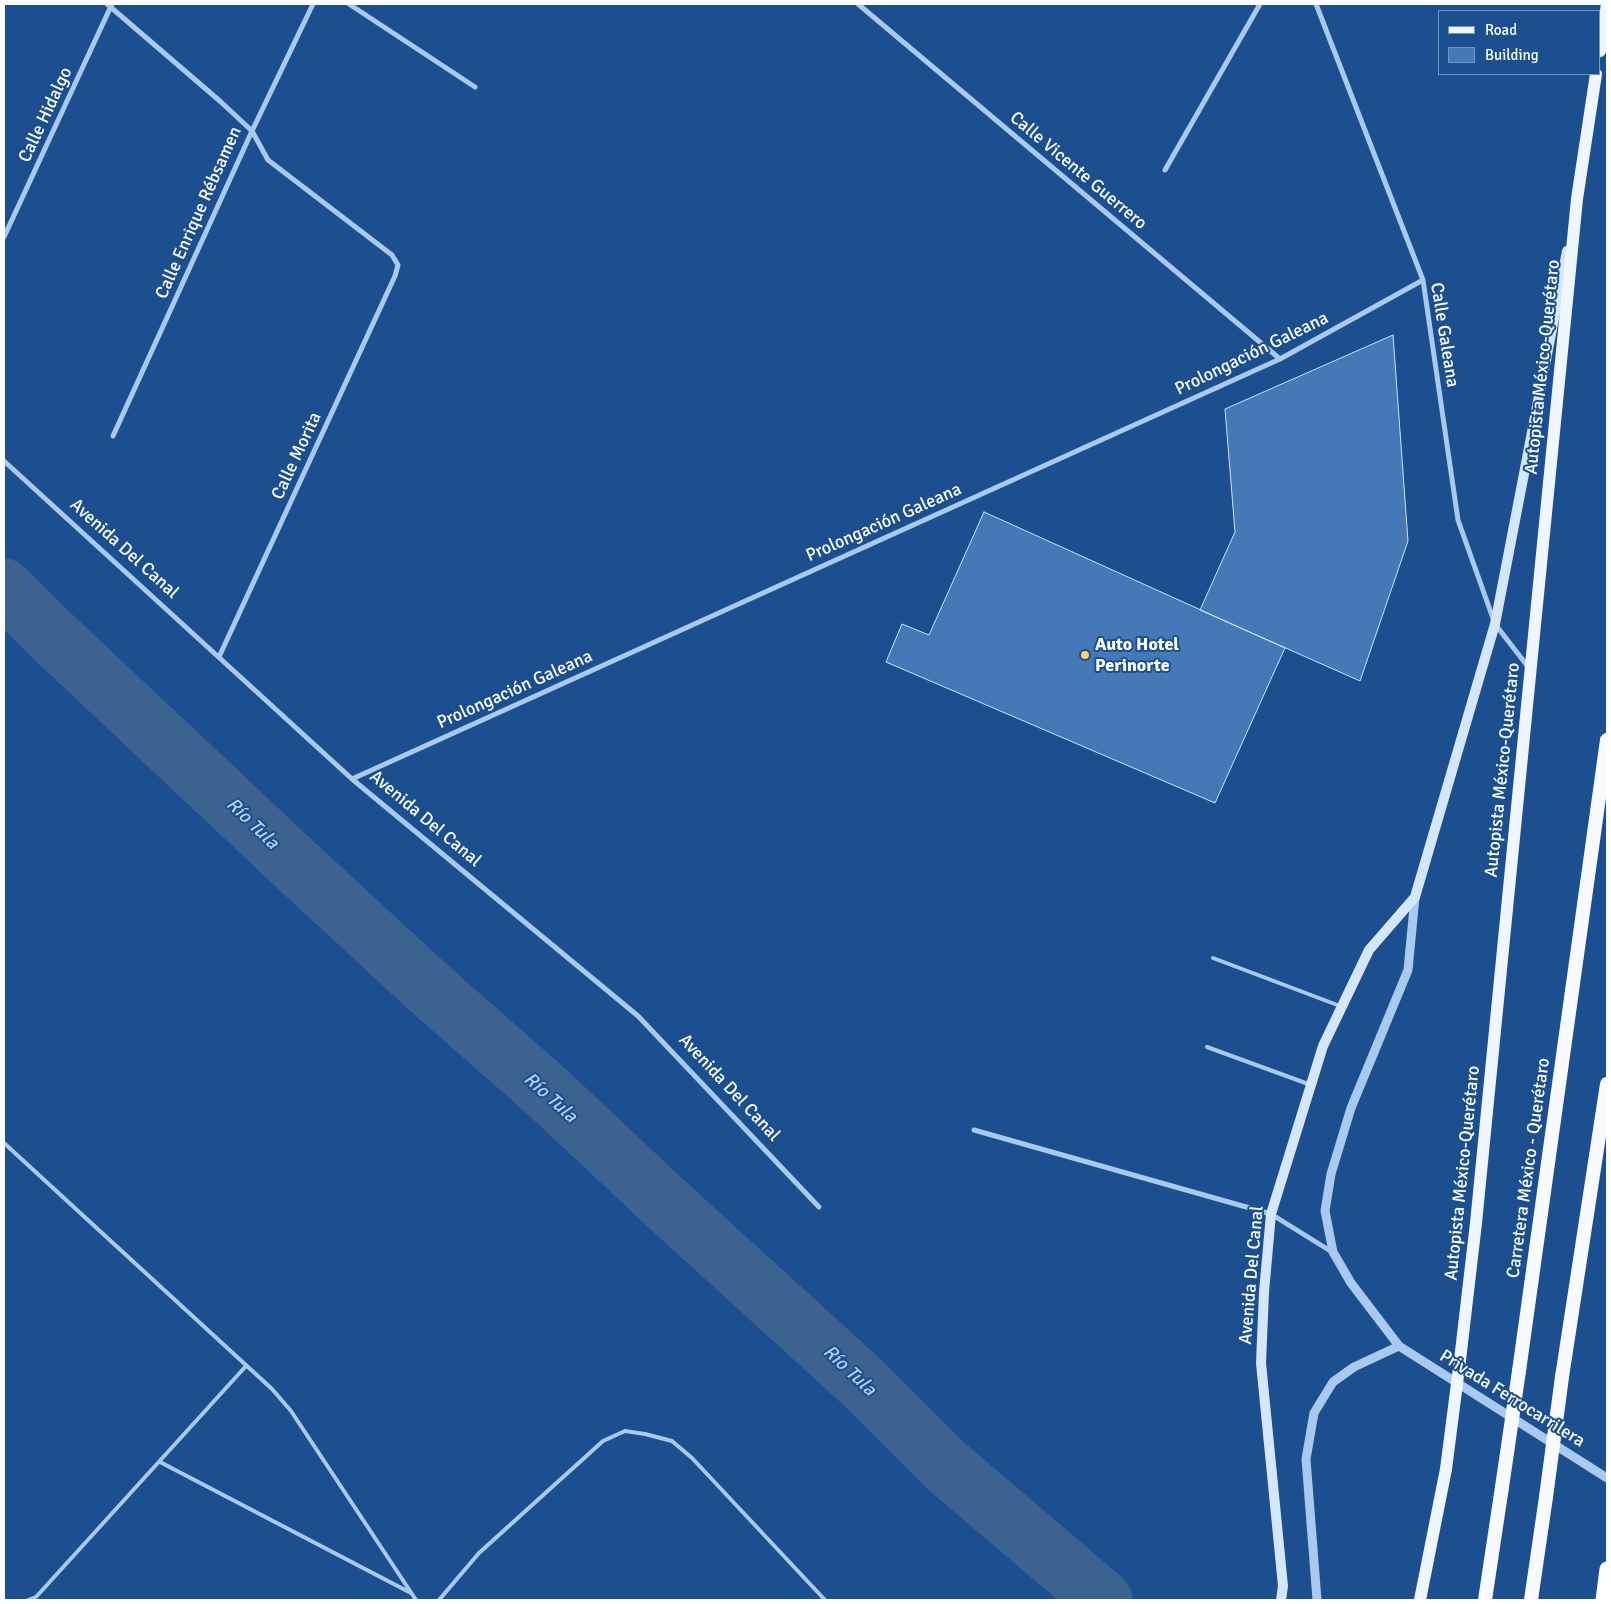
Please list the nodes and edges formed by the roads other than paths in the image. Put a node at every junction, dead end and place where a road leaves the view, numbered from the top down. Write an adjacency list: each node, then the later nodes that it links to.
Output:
1 (313, 4): 11 (street, Calle Enrique Rébsamen)
2 (349, 4): 10 (street)
3 (858, 4): 16 (street, Calle Vicente Guerrero)
4 (1260, 4): 12 (street)
5 (1316, 4): 15 (street, Calle Galeana)
6 (1607, 4): 8 (main road)
7 (110, 5): 11 (street); 14 (street, Calle Hidalgo)
8 (1601, 43)
9 (1596, 75): 13 (main road, Autopista México-Querétaro)
10 (475, 87)
11 (252, 131): 17 (street, Calle Enrique Rébsamen); 20 (street, Calle Morita)
12 (1165, 170)
13 (1577, 199): 19 (main road); 21 (main road, Autopista México-Querétaro)
14 (4, 238)
15 (1423, 280): 16 (street, Prolongación Galeana); 19 (street, Calle Galeana)
16 (1280, 359): 23 (street, Prolongación Galeana)
17 (113, 436)
18 (4, 461): 20 (street, Avenida Del Canal)
19 (1495, 624): 21 (street, Calle Galeana); 24 (main road)
20 (219, 658): 23 (street, Avenida Del Canal)
21 (1531, 671): 47 (main road, Autopista México-Querétaro, bridge)
22 (1607, 740): 48 (highway, Carretera México - Querétaro, bridge)
23 (352, 779): 32 (street, Avenida Del Canal)
24 (1415, 897): 26 (main road, Avenida Del Canal); 34 (street, Privada Ferrocarrilera)
25 (1213, 958): 26 (lane)
26 (1342, 1007): 29 (main road, Avenida Del Canal)
27 (1207, 1047): 29 (lane)
28 (1607, 1084): 49 (highway, bridge)
29 (1311, 1085): 33 (main road, Avenida Del Canal)
30 (974, 1130): 33 (street)
31 (4, 1144): 36 (lane)
32 (819, 1207)
33 (1271, 1214): 34 (street); 45 (main road, Avenida Del Canal)
34 (1333, 1252): 35 (street, Privada Ferrocarrilera)
35 (1399, 1346): 38 (street, Privada Ferrocarrilera); 46 (street)
36 (246, 1366): 37 (lane); 40 (lane)
37 (160, 1462): 40 (lane); 41 (lane)
38 (1607, 1478)
39 (1607, 1569): 50 (highway)
40 (411, 1593): 42 (lane)
41 (28, 1600)
42 (416, 1600)
43 (439, 1600): 44 (lane)
44 (825, 1600)
45 (1281, 1600)
46 (1317, 1600)
47 (1420, 1600)
48 (1485, 1600)
49 (1532, 1600)
50 (1603, 1600)

